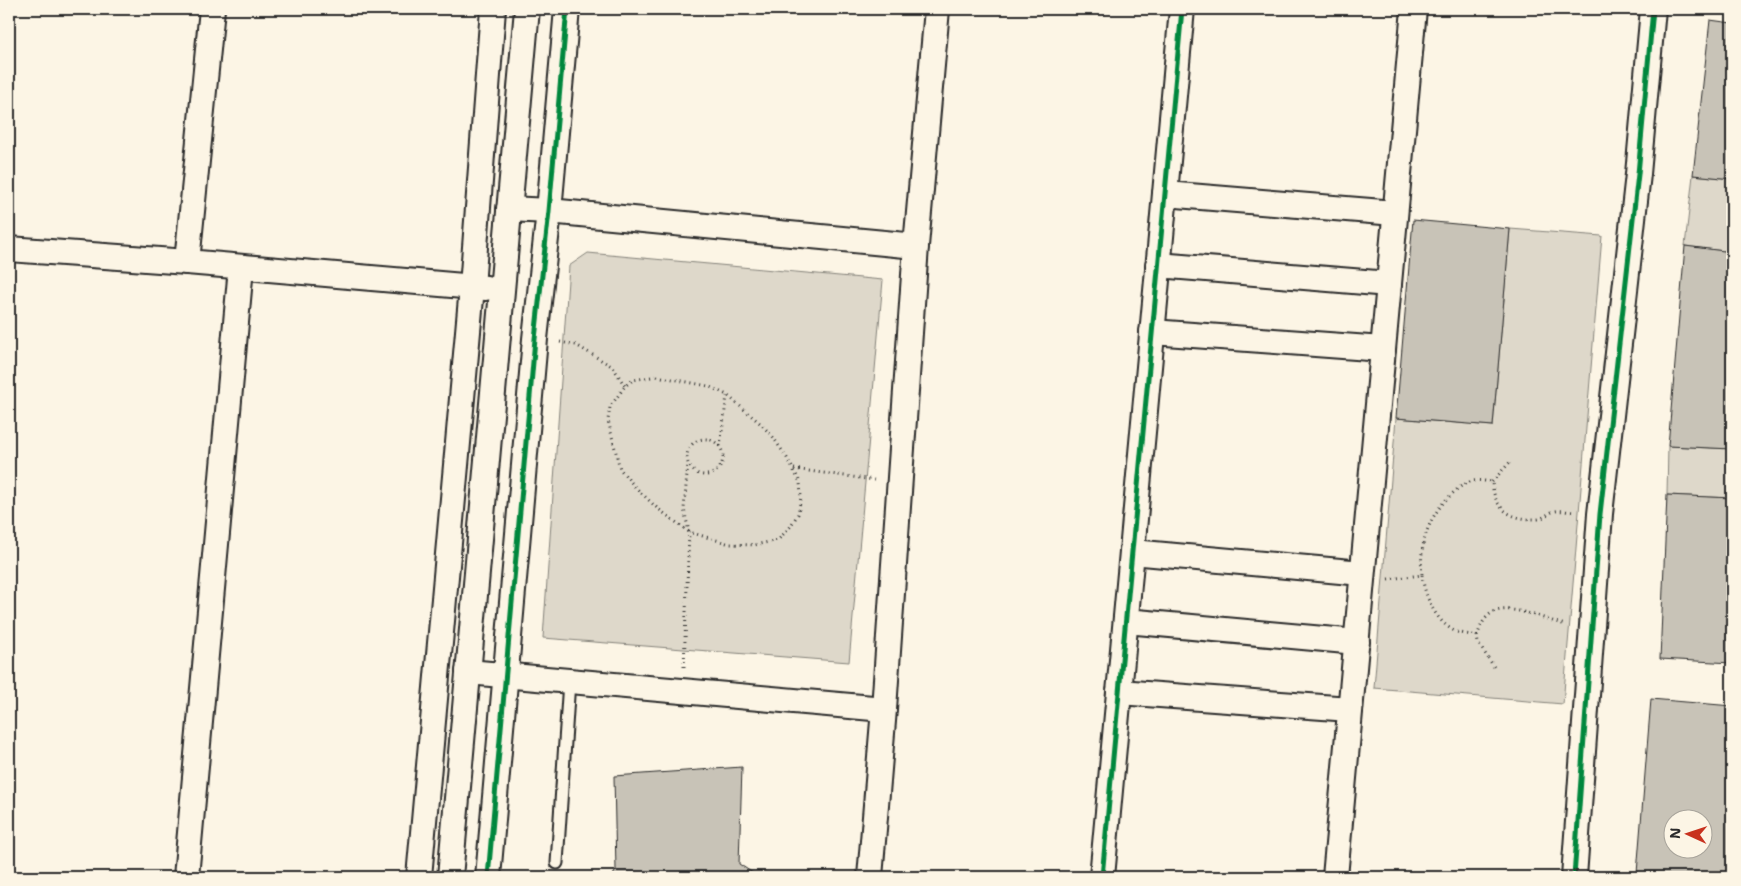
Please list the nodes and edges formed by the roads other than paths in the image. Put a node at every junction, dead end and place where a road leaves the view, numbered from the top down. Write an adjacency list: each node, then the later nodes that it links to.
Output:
1 (212, 9): 15 (street)
2 (494, 9): 19 (street)
3 (527, 9): 10 (street)
4 (567, 9): 11 (street)
5 (937, 9): 13 (street)
6 (1182, 9): 9 (street)
7 (1414, 9): 12 (street)
8 (1653, 9): 41 (street)
9 (1165, 194): 12 (street); 16 (street)
10 (509, 208): 11 (street); 20 (street)
11 (549, 211): 13 (street); 28 (street)
12 (1395, 213): 18 (street)
13 (916, 246): 31 (street)
14 (9, 249): 15 (street)
15 (187, 262): 17 (street)
16 (1158, 265): 18 (street); 21 (street)
17 (240, 267): 19 (street); 34 (street)
18 (1389, 284): 22 (street)
19 (472, 287): 20 (street); 35 (street)
20 (501, 290): 27 (street)
21 (1152, 332): 22 (street); 23 (street)
22 (1383, 349): 24 (street)
23 (1132, 552): 24 (street); 25 (street)
24 (1362, 575): 26 (street)
25 (1126, 621): 26 (street); 30 (street)
26 (1357, 642): 32 (street)
27 (468, 672): 28 (street); 36 (street)
28 (505, 675): 29 (street); 37 (street)
29 (569, 680): 31 (street); 33 (lane)
30 (1119, 692): 32 (street); 39 (street)
31 (884, 709): 38 (street)
32 (1350, 709): 40 (street)
33 (556, 863)
34 (186, 877)
35 (419, 877)
36 (450, 877)
37 (488, 877)
38 (870, 877)
39 (1102, 877)
40 (1335, 877)
41 (1574, 877)

